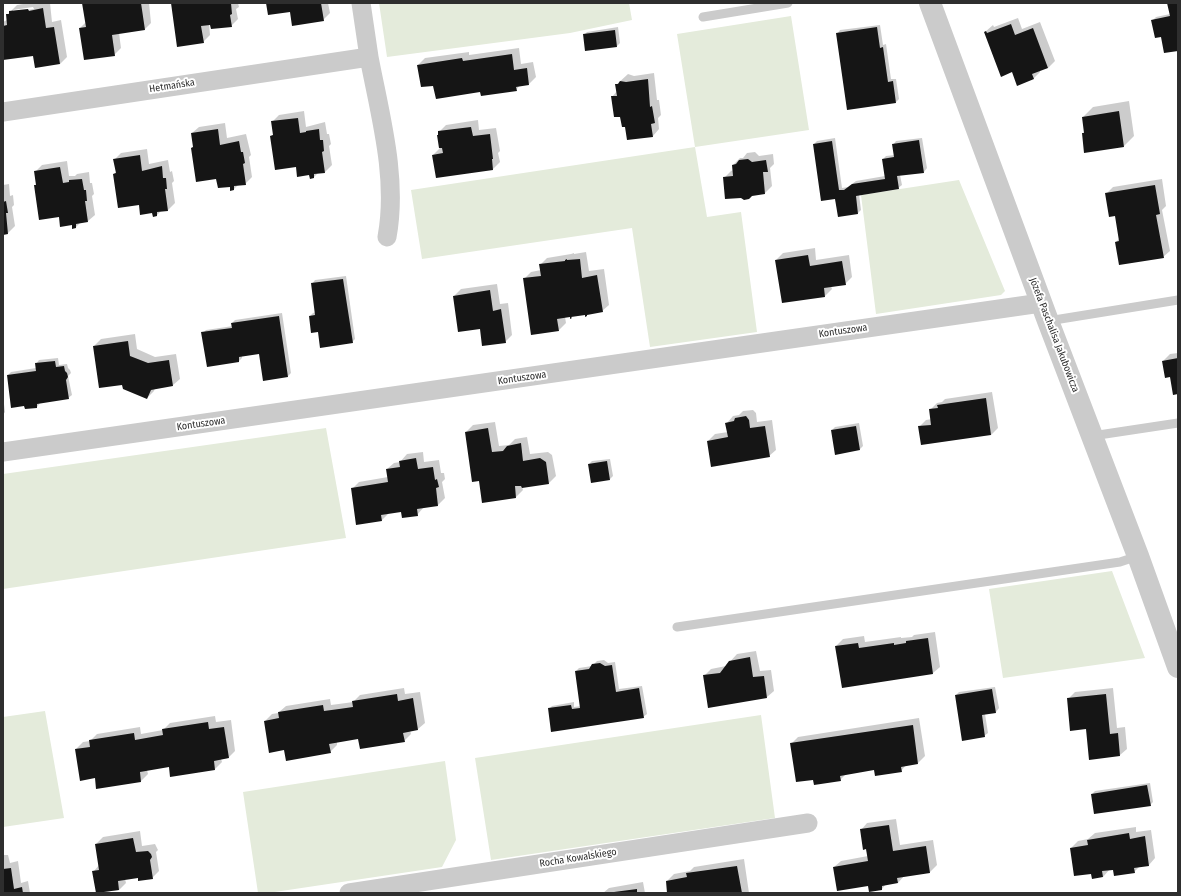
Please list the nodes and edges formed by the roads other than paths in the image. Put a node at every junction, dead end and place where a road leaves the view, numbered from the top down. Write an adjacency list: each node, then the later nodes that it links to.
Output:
1 (361, 3): 5 (street)
2 (788, 3): 4 (lane)
3 (930, 3): 9 (street, Józefa Paschalisa Jakubowicza)
4 (703, 17)
5 (369, 56): 6 (street, Hetmańska); 7 (street)
6 (3, 112)
7 (387, 237)
8 (1178, 300): 9 (lane)
9 (1045, 312): 11 (street, Józefa Paschalisa Jakubowicza); 12 (street, Kontuszowa)
10 (1178, 423): 11 (lane)
11 (1092, 436): 13 (street, Józefa Paschalisa Jakubowicza)
12 (3, 452)
13 (1138, 556): 14 (lane); 15 (street, Józefa Paschalisa Jakubowicza)
14 (677, 627)
15 (1178, 668)
16 (808, 823): 17 (street, Rocha Kowalskiego)
17 (349, 893)

